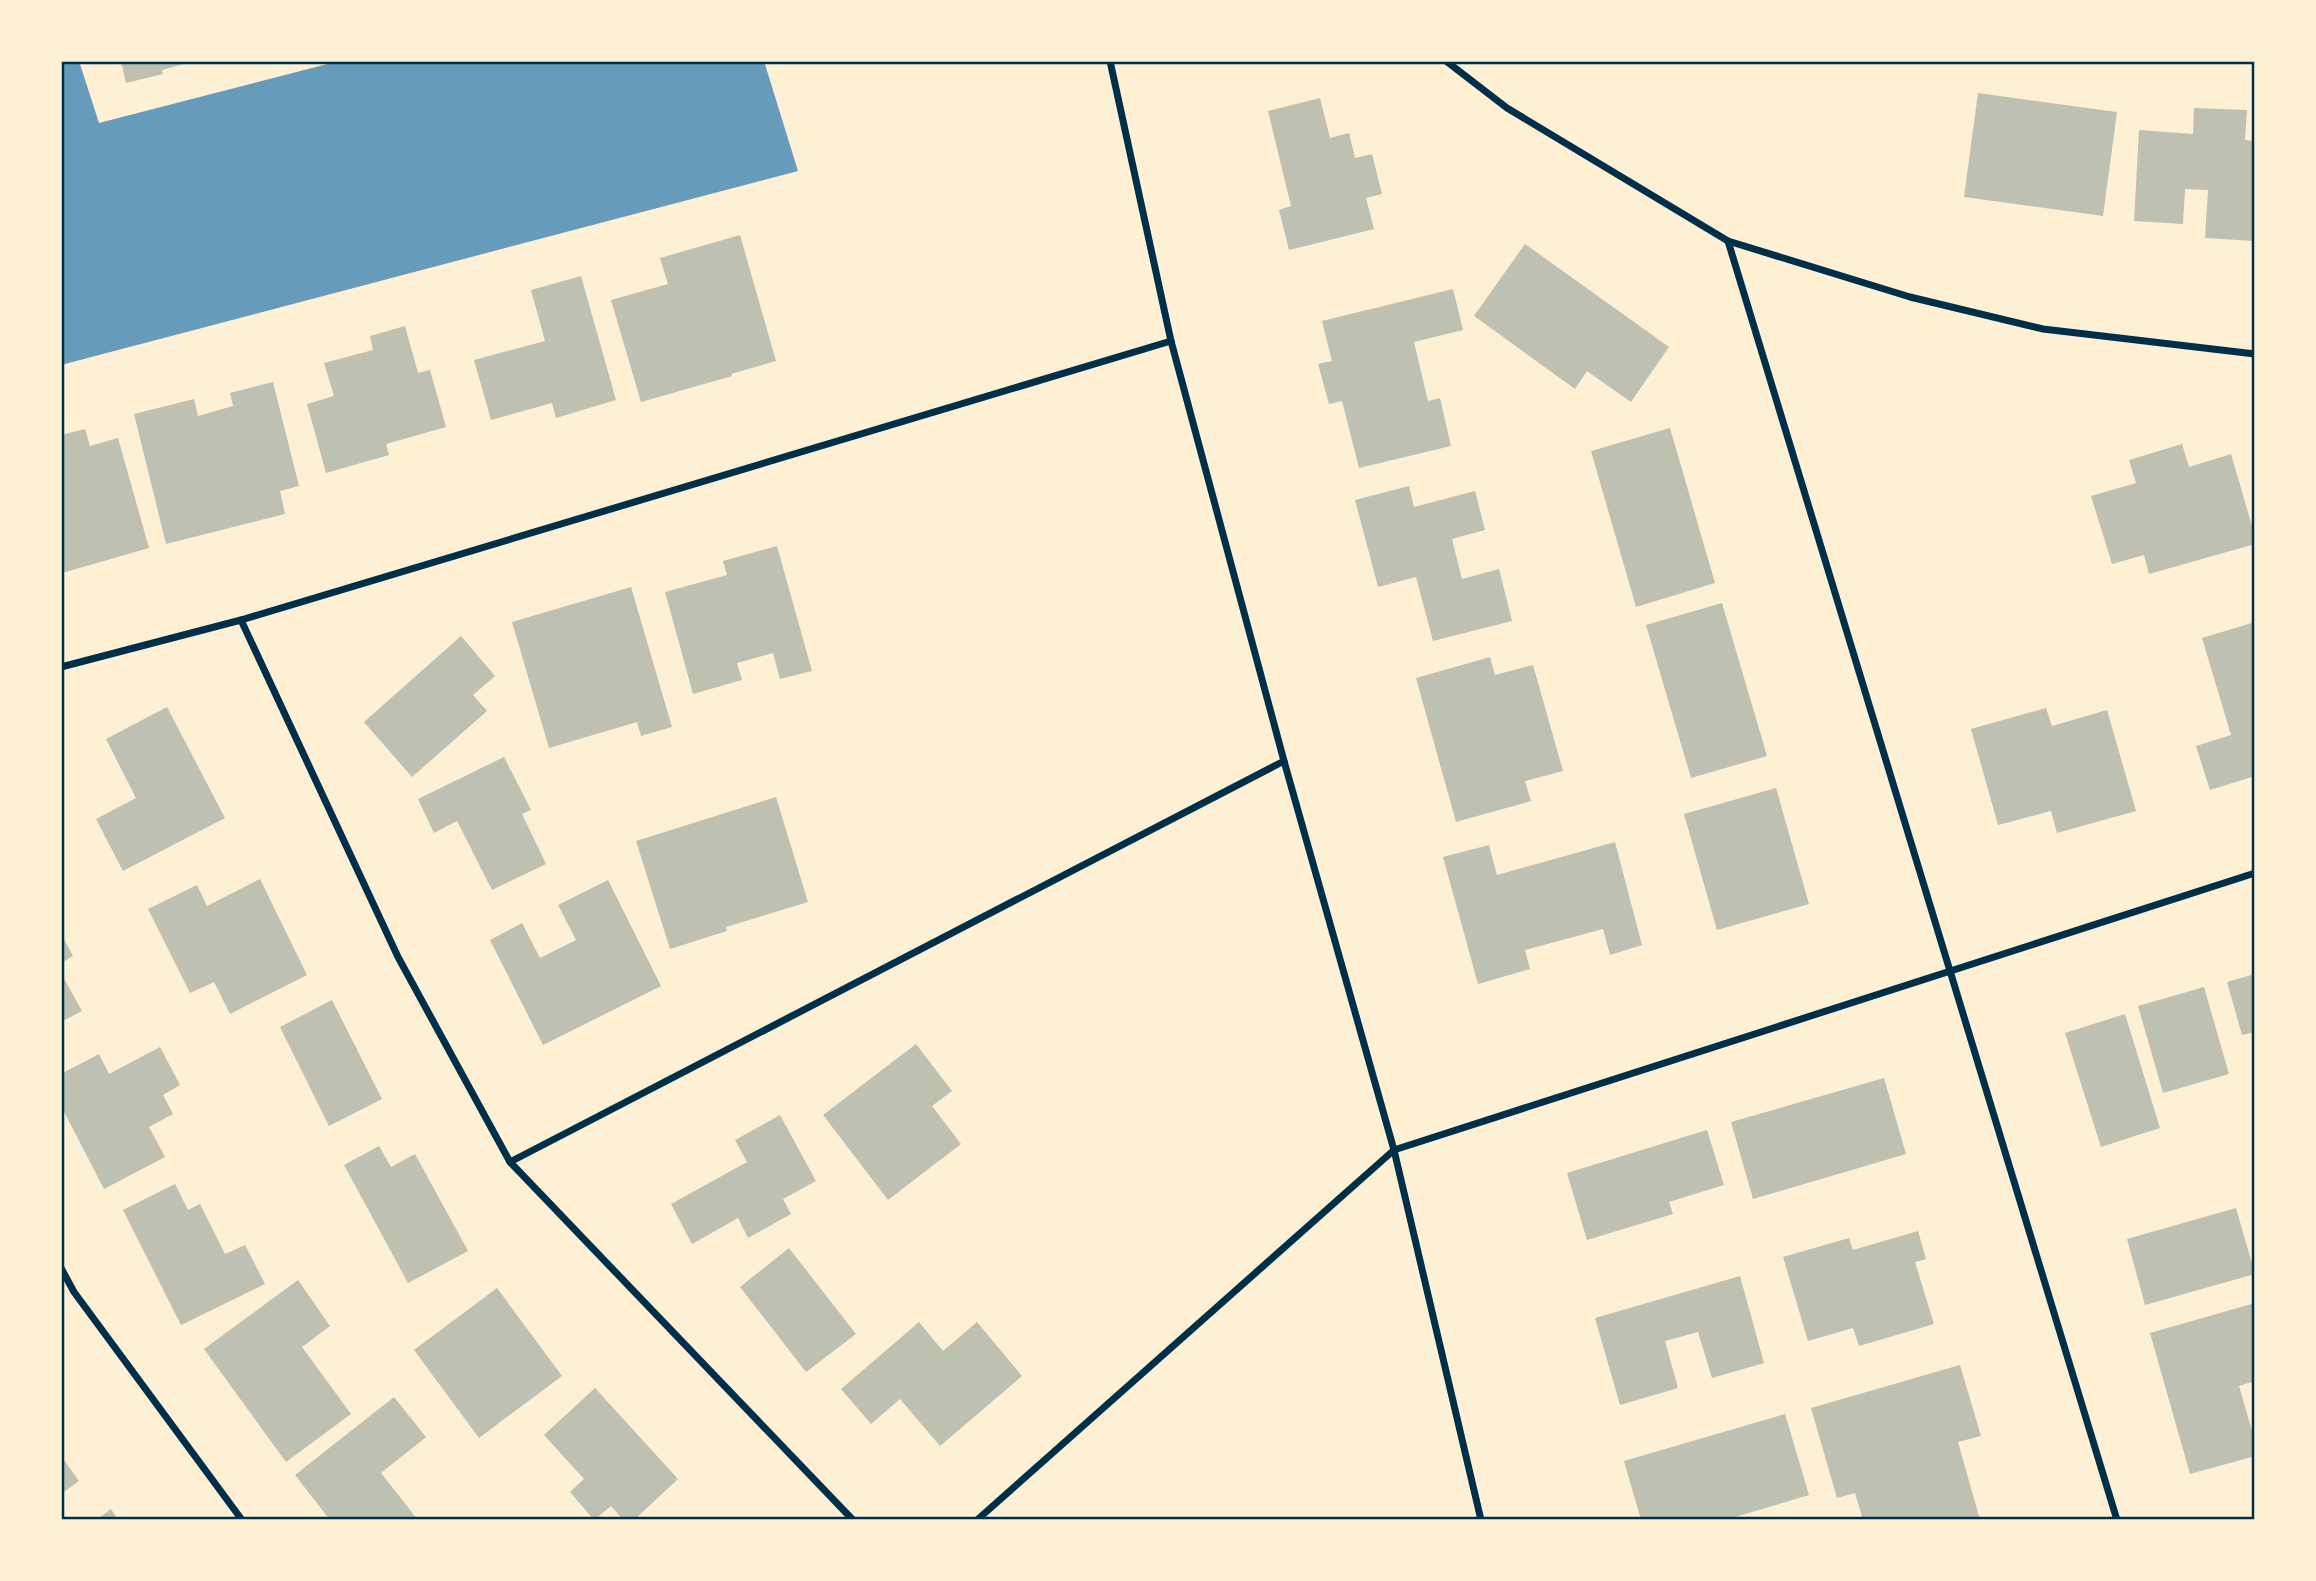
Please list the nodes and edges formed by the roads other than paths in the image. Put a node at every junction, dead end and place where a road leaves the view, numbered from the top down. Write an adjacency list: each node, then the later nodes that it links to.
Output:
1 (1110, 61): 4 (street)
2 (1446, 61): 3 (street)
3 (1728, 241): 5 (street); 10 (street)
4 (1171, 341): 6 (street); 8 (street)
5 (2255, 354)
6 (241, 620): 7 (street); 12 (street)
7 (61, 667)
8 (1284, 761): 11 (street); 12 (street)
9 (2255, 873): 10 (street)
10 (1949, 972): 11 (street); 18 (street)
11 (1394, 1150): 16 (street); 17 (street)
12 (510, 1162): 15 (street)
13 (61, 1268): 14 (street)
14 (242, 1520)
15 (853, 1520)
16 (977, 1520)
17 (1481, 1520)
18 (2117, 1520)

